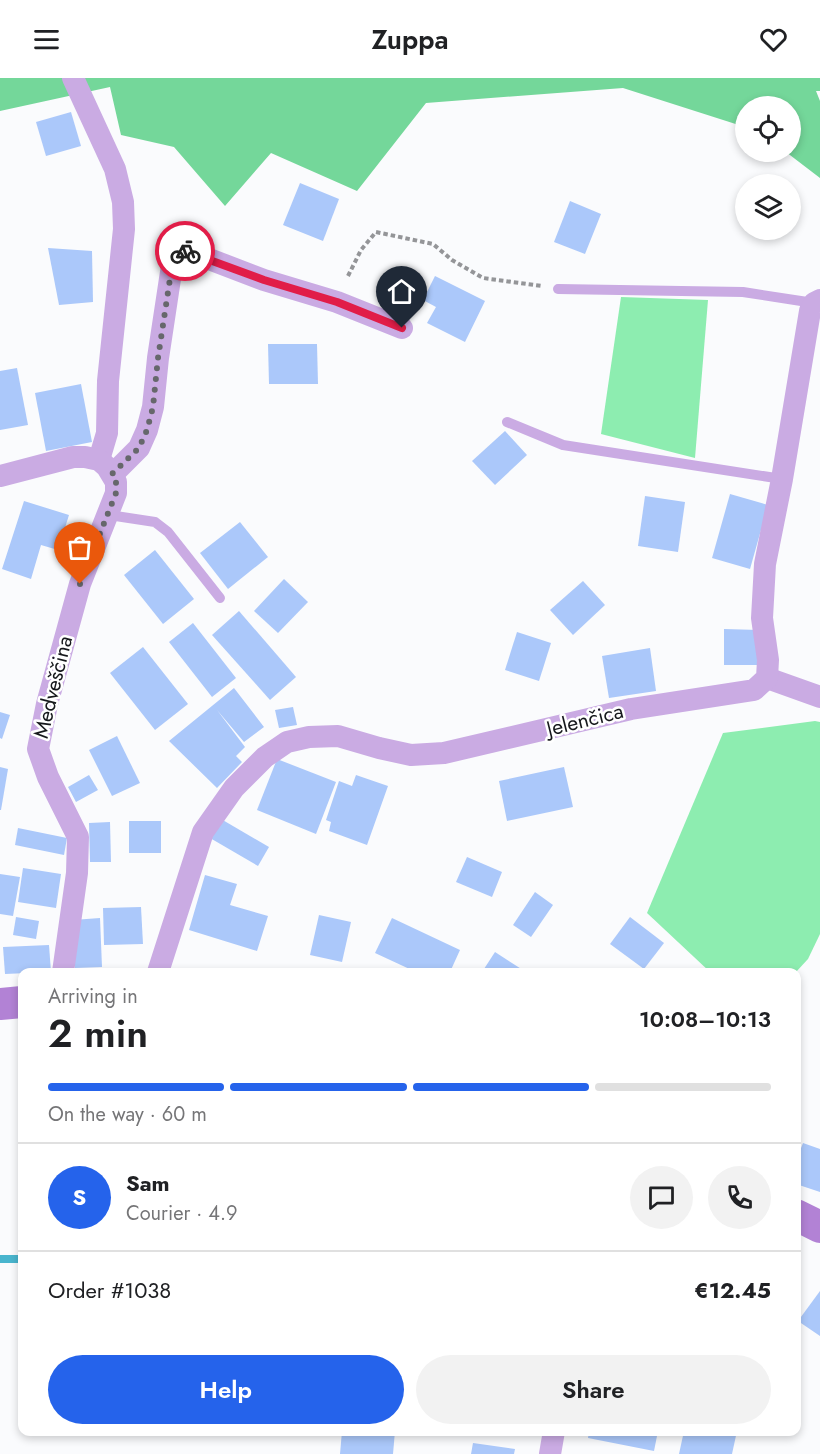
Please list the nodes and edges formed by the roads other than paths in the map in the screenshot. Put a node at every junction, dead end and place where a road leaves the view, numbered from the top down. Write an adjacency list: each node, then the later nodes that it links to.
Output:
1 (73, 78): 6 (street, Medveščina)
2 (558, 289): 3 (lane)
3 (817, 302): 8 (street)
4 (402, 328): 6 (street)
5 (507, 422): 8 (lane)
6 (106, 467): 7 (street); 9 (street, Medveščina)
7 (0, 476)
8 (782, 479): 11 (street)
9 (109, 515): 10 (lane); 13 (street, Medveščina)
10 (220, 598)
11 (767, 678): 12 (street); 14 (street, Jelenčica)
12 (820, 697)
13 (64, 968)
14 (159, 968)
15 (18, 1002): 16 (main road)
16 (0, 1004)
17 (801, 1218): 18 (main road)
18 (820, 1227)
19 (553, 1436): 20 (street)
20 (550, 1454)

